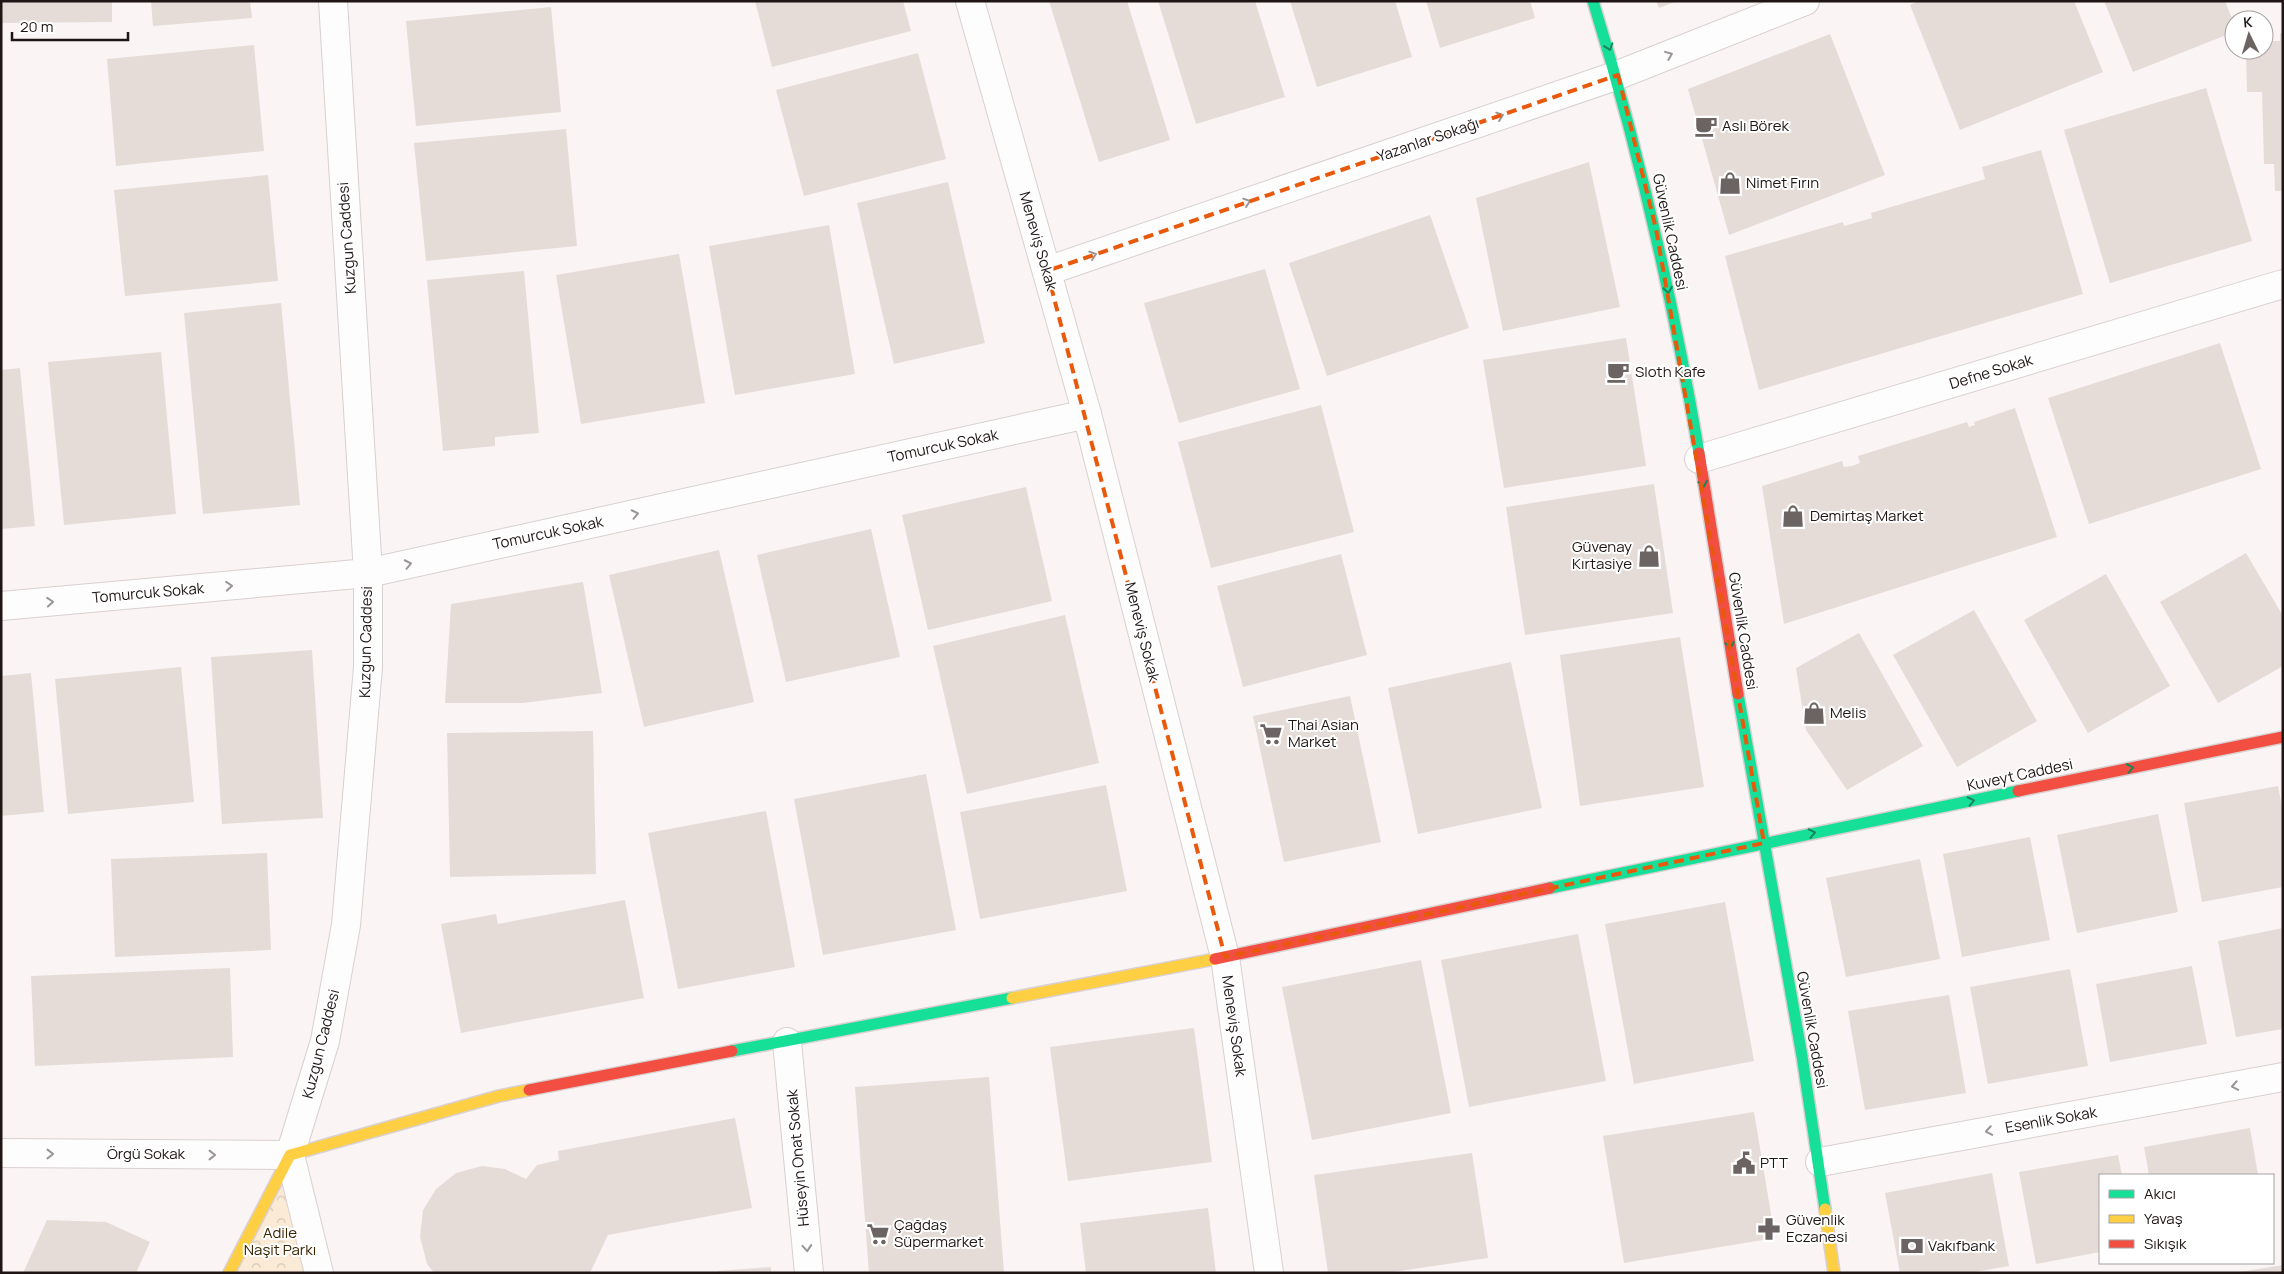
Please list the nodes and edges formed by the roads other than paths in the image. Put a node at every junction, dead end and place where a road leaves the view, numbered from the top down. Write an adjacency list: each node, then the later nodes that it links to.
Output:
1 (332, 1): 10 (street, Kuzgun Caddesi)
2 (970, 1): 6 (street, Meneviş Sokak)
3 (1593, 1): 5 (main road, Güvenlik Caddesi, one-way to 5)
4 (1805, 1): 5 (street, Yazanlar Sokağı, one-way to 4)
5 (1618, 75): 6 (street, Yazanlar Sokağı, one-way to 5); 9 (main road, Güvenlik Caddesi, one-way to 9)
6 (1047, 271): 8 (street, Meneviş Sokak)
7 (2283, 284): 9 (street, Defne Sokak)
8 (1087, 414): 10 (street, Tomurcuk Sokak, one-way to 8); 14 (street, Meneviş Sokak)
9 (1699, 459): 13 (main road, Güvenlik Caddesi, one-way to 13)
10 (368, 573): 11 (street, Tomurcuk Sokak, one-way to 10); 18 (street, Kuzgun Caddesi)
11 (1, 606)
12 (2283, 737): 13 (main road, Kuveyt Caddesi, one-way to 12)
13 (1764, 843): 14 (main road, Kuveyt Caddesi); 19 (main road, Güvenlik Caddesi)
14 (1225, 957): 15 (main road, Kuveyt Caddesi); 23 (street, Meneviş Sokak)
15 (787, 1042): 18 (main road, Kuveyt Caddesi); 22 (street, Hüseyin Onat Sokak, one-way to 22)
16 (2283, 1077): 19 (street, Esenlik Sokak, one-way to 19)
17 (1, 1153): 18 (street, Örgü Sokak, one-way to 18)
18 (290, 1155): 20 (main road); 21 (street)
19 (1820, 1162): 24 (main road, Güvenlik Caddesi)
20 (229, 1273)
21 (319, 1273)
22 (809, 1273)
23 (1270, 1273)
24 (1834, 1273)

